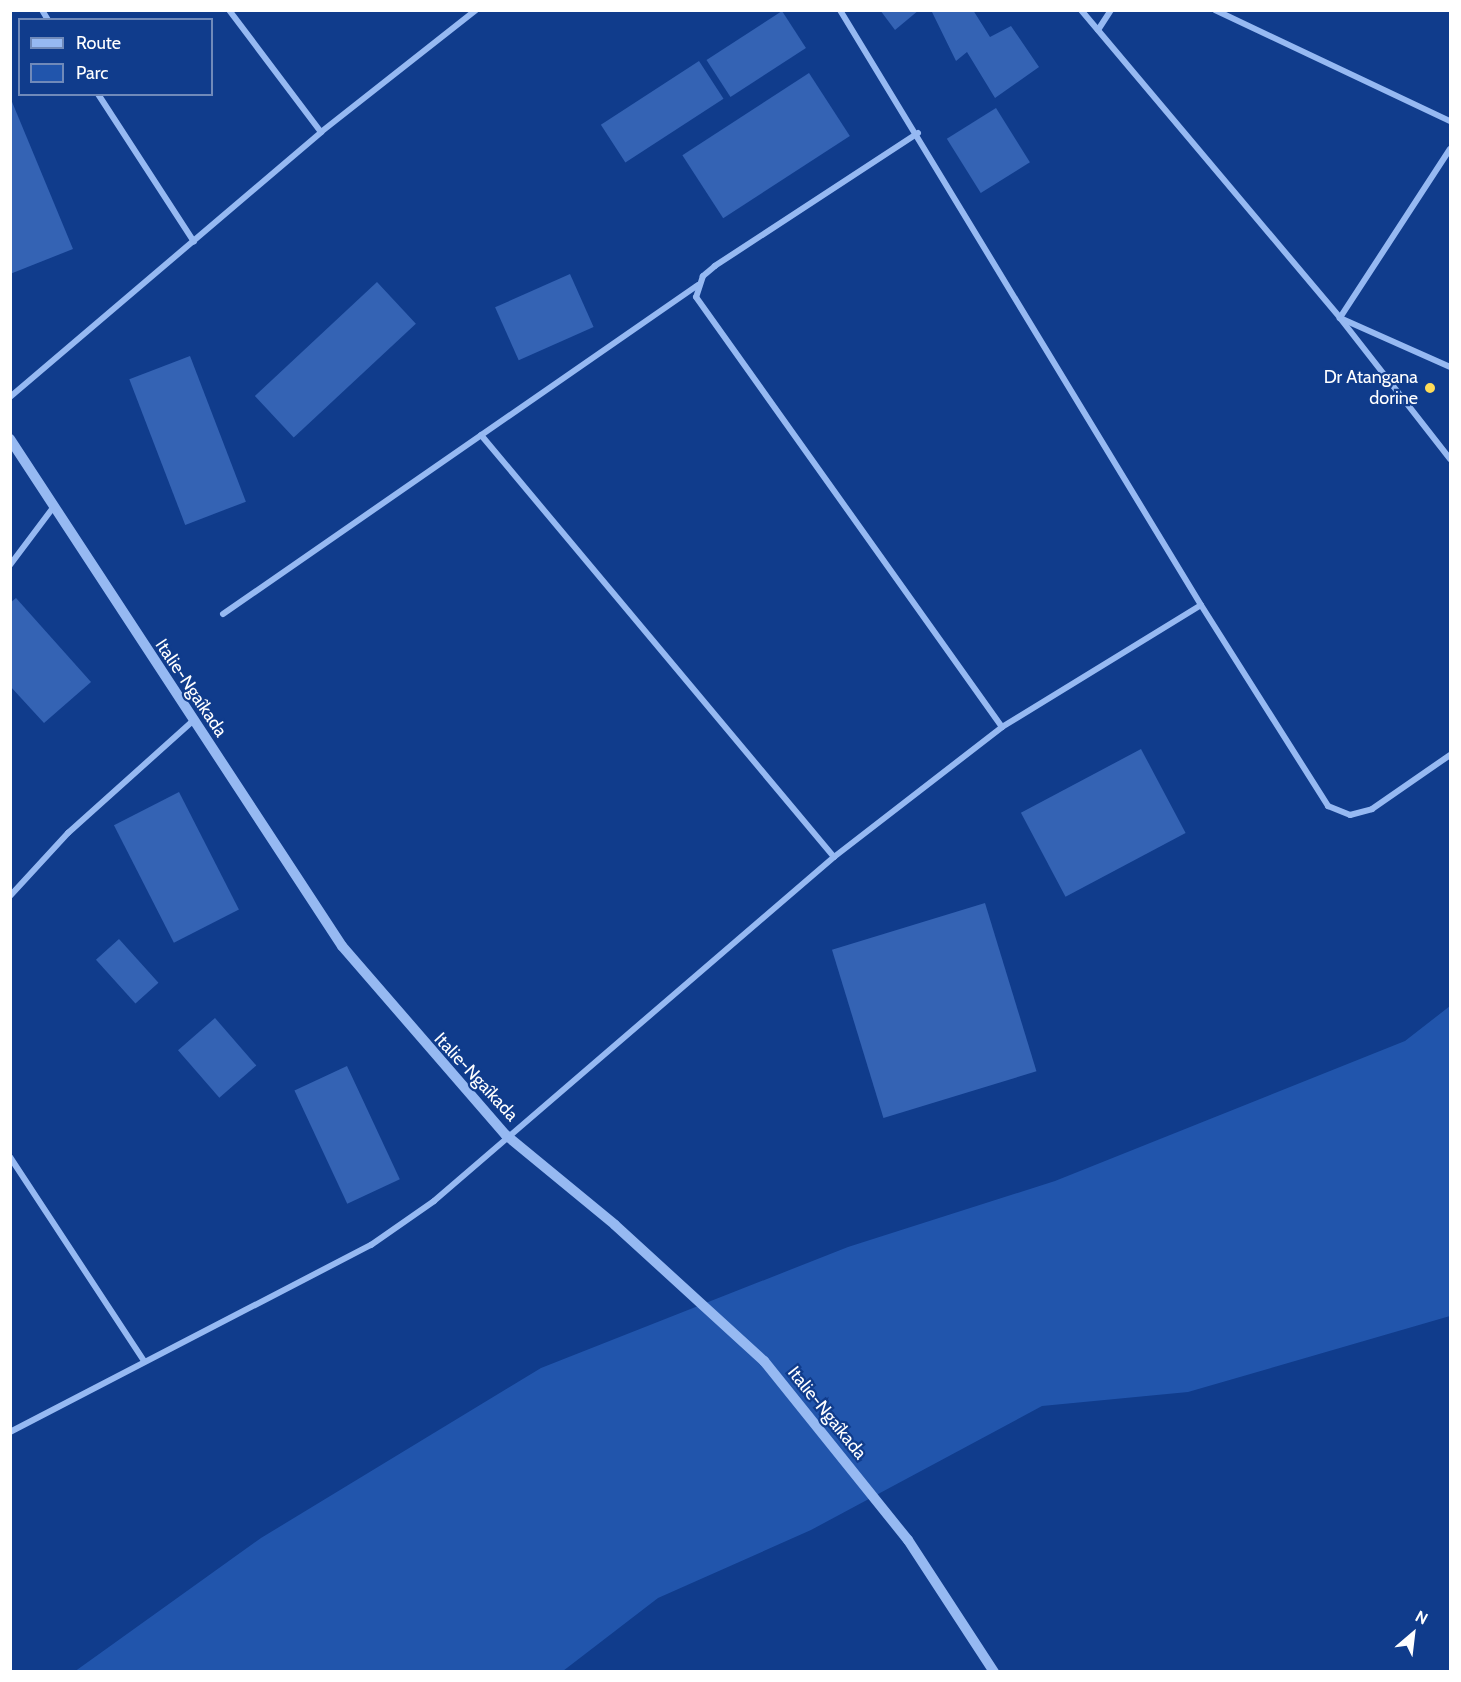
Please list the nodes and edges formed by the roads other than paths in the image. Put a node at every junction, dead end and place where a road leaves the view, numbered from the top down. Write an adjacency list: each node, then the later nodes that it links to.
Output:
1 (229, 10): 10 (street)
2 (476, 10): 10 (street)
3 (840, 10): 11 (street)
4 (1081, 10): 7 (street)
5 (1111, 10): 7 (street)
6 (1215, 10): 9 (street)
7 (1098, 30): 15 (street)
8 (99, 96): 13 (street)
9 (1450, 121)
10 (321, 132): 13 (street)
11 (918, 133): 14 (street); 23 (street)
12 (1450, 149): 15 (street)
13 (194, 242): 17 (street)
14 (698, 285): 18 (street); 26 (street)
15 (1340, 318): 16 (street); 20 (street)
16 (1450, 367)
17 (10, 397)
18 (481, 435): 24 (street); 28 (street)
19 (10, 440): 21 (street, Italie-Ngaîkada)
20 (1450, 459)
21 (52, 509): 22 (street); 25 (street, Italie-Ngaîkada)
22 (10, 565)
23 (1201, 605): 26 (street); 27 (street)
24 (224, 614)
25 (193, 720): 29 (street); 30 (street, Italie-Ngaîkada)
26 (1002, 727): 28 (street)
27 (1450, 755)
28 (834, 857): 30 (street)
29 (10, 896)
30 (506, 1135): 32 (street); 34 (street, Italie-Ngaîkada)
31 (10, 1157): 32 (street)
32 (144, 1361): 33 (street)
33 (10, 1432)
34 (994, 1671)

